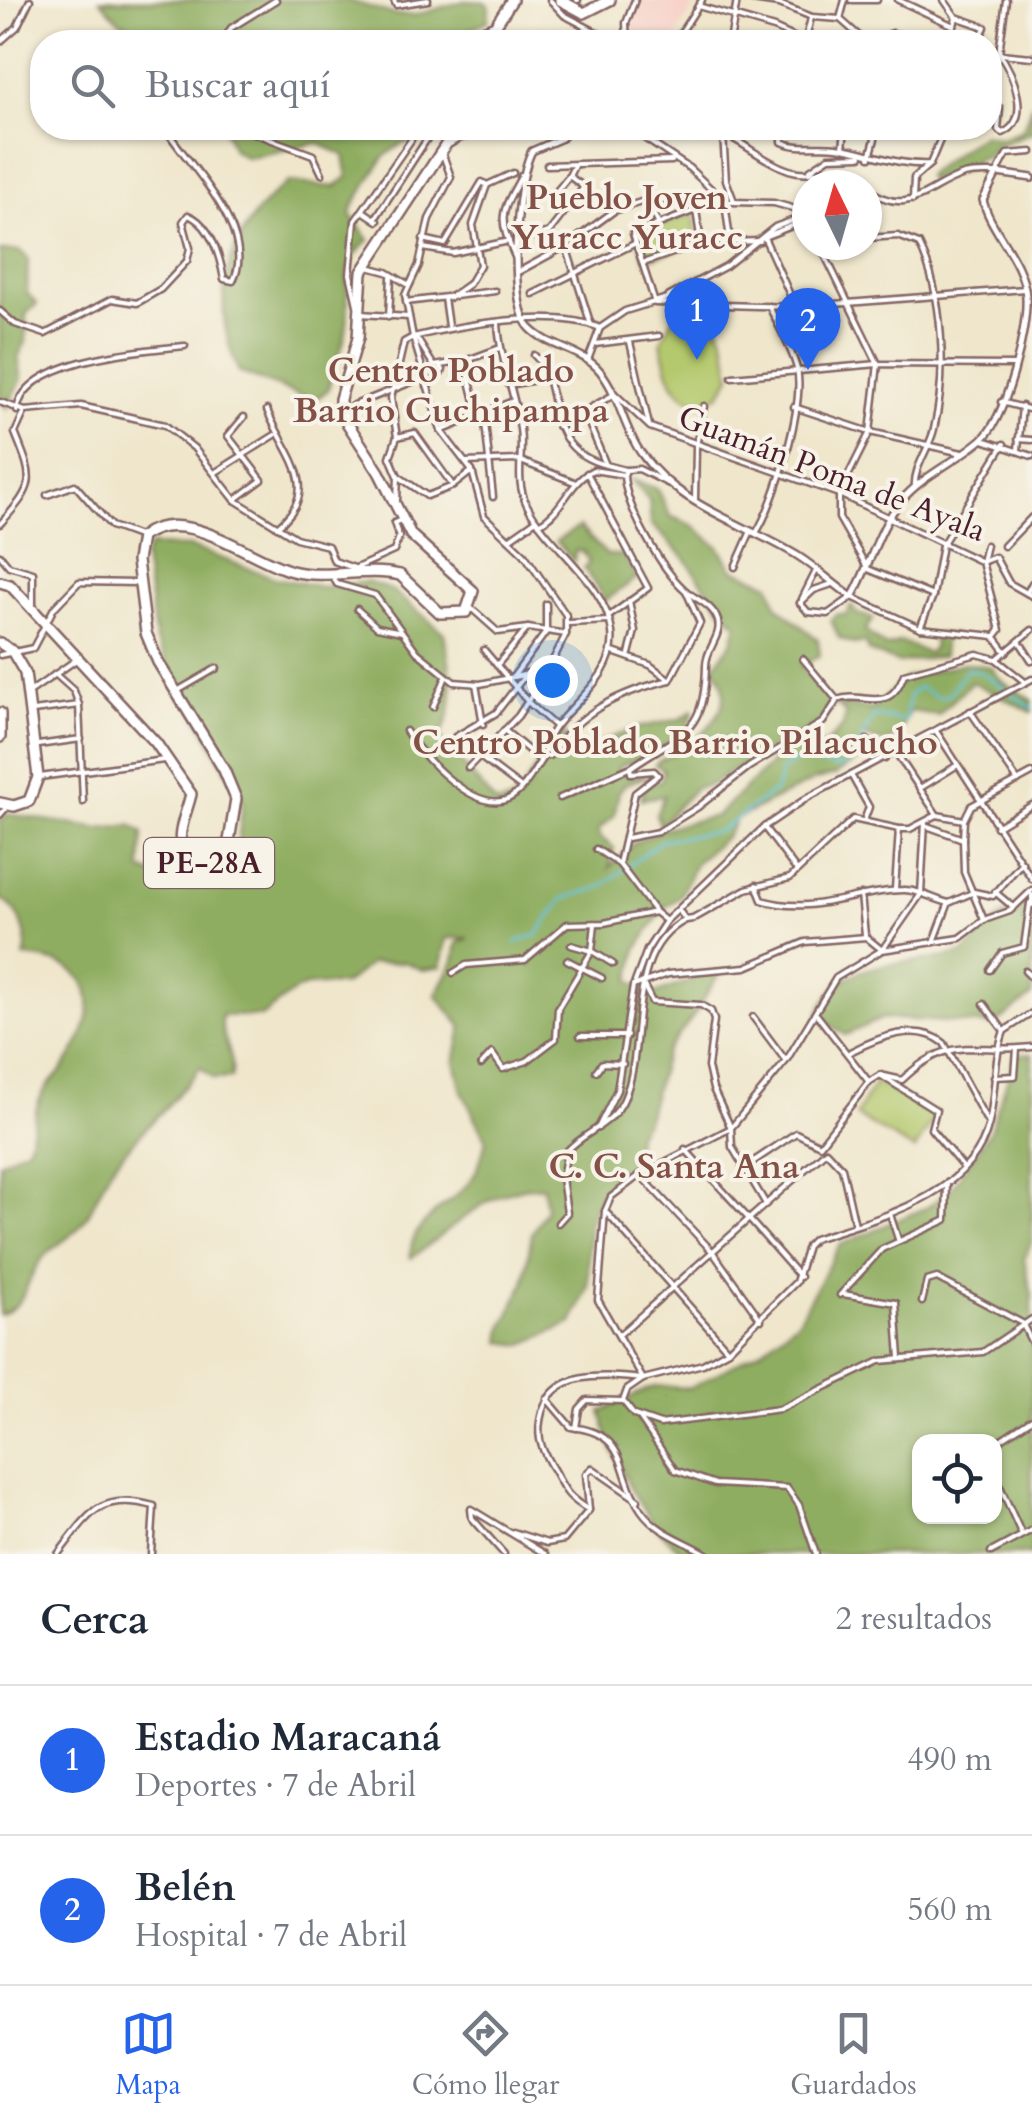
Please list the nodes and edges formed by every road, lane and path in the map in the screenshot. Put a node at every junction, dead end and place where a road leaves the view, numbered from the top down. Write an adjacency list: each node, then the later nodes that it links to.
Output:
1 (30, 0): 35 (street)
2 (276, 0): 24 (street)
3 (512, 0): 25 (highway)
4 (550, 0): 26 (street)
5 (560, 0): 6 (highway)
6 (610, 0)
7 (635, 0): 27 (street)
8 (702, 0): 19 (street)
9 (737, 0): 20 (street)
10 (752, 0): 17 (street)
11 (848, 0): 12 (street); 23 (street)
12 (877, 0)
13 (898, 0): 22 (street)
14 (944, 0): 22 (street)
15 (1006, 0): 34 (street)
16 (426, 1): 18 (street)
17 (779, 2): 21 (street)
18 (395, 3)
19 (698, 6): 20 (street); 28 (street)
20 (732, 17): 29 (street); 30 (street)
21 (812, 17): 23 (street); 31 (street)
22 (956, 17): 33 (street)
23 (840, 19): 32 (street)
24 (229, 30)
25 (486, 30)
26 (590, 30)
27 (626, 30)
28 (683, 30)
29 (731, 30)
30 (778, 30)
31 (808, 30)
32 (854, 30)
33 (984, 30)
34 (1002, 30)
35 (0, 42)
36 (1002, 53): 38 (street)
37 (1002, 57): 39 (street)
38 (1032, 57)
39 (1002, 132)
40 (172, 140): 110 (street)
41 (272, 140): 66 (street)
42 (411, 140): 78 (street)
43 (426, 140): 78 (street)
44 (455, 140): 54 (highway)
45 (557, 140): 63 (street)
46 (647, 140): 57 (street)
47 (721, 140): 74 (street)
48 (737, 140): 61 (street)
49 (784, 140): 53 (street)
50 (844, 140): 53 (street)
51 (875, 140): 56 (street)
52 (940, 140): 58 (street)
53 (844, 148): 56 (street)
54 (439, 151): 83 (street); 95 (highway)
55 (1032, 152): 64 (street)
56 (870, 157): 58 (street); 62 (street)
57 (675, 160): 60 (street); 75 (street)
58 (930, 164): 73 (street)
59 (547, 165): 60 (street)
60 (574, 166): 67 (street)
61 (798, 170)
62 (811, 170)
63 (524, 171): 85 (street); 87 (street)
64 (997, 172): 68 (street); 73 (street); 100 (street)
65 (513, 173): 69 (street)
66 (322, 174)
67 (570, 176): 76 (street); 76 (street)
68 (1032, 178)
69 (487, 185): 83 (street); 92 (street)
70 (882, 197): 73 (street)
71 (646, 200): 72 (street); 81 (street); 90 (street)
72 (699, 200): 75 (street); 77 (street)
73 (913, 200)
74 (734, 201): 75 (street); 79 (street)
75 (725, 202): 86 (street)
76 (566, 209): 85 (street)
77 (696, 210): 81 (street); 88 (street)
78 (363, 211): 111 (street)
79 (792, 211)
80 (792, 222): 84 (street)
81 (658, 223): 89 (street)
82 (882, 237): 103 (street)
83 (423, 239): 91 (street)
84 (762, 239): 86 (street); 107 (street); 109 (street)
85 (519, 240): 96 (street)
86 (730, 240): 88 (street)
87 (509, 241): 92 (street); 96 (street)
88 (701, 243): 94 (street)
89 (636, 244): 94 (street); 97 (street)
90 (566, 246): 96 (street); 97 (street)
91 (423, 248): 92 (street); 99 (street)
92 (476, 248): 104 (street)
93 (827, 260): 106 (street)
94 (644, 263): 107 (street)
95 (364, 266): 98 (street); 111 (highway)
96 (518, 269): 114 (street)
97 (578, 275): 102 (street); 116 (street)
98 (391, 276): 99 (street); 112 (street)
99 (408, 285): 105 (street)
100 (1025, 289): 103 (street); 130 (street)
101 (494, 291): 104 (street)
102 (533, 294)
103 (933, 295): 106 (street); 129 (street)
104 (446, 298): 105 (street); 117 (street)
105 (406, 302): 113 (street)
106 (846, 302): 109 (street); 128 (street)
107 (654, 303): 108 (street); 118 (street)
108 (769, 305): 109 (street); 132 (street)
109 (796, 306)
110 (0, 310)
111 (360, 311): 112 (street); 191 (highway)
112 (389, 317): 113 (street)
113 (409, 317): 120 (street)
114 (525, 323): 115 (street); 116 (street); 126 (street)
115 (498, 324): 117 (street); 124 (street)
116 (591, 324): 118 (street)
117 (448, 326): 120 (street)
118 (600, 328): 122 (street)
119 (659, 336): 121 (street)
120 (415, 337): 131 (street); 134 (street); 138 (street)
121 (630, 342): 122 (street); 155 (street)
122 (595, 344): 126 (street)
123 (186, 346): 147 (street)
124 (500, 348): 127 (street); 136 (street)
125 (534, 355): 135 (street)
126 (588, 360): 139 (street)
127 (465, 361): 131 (street); 151 (street)
128 (878, 364): 129 (street); 132 (street); 157 (street)
129 (940, 364): 130 (street); 163 (street)
130 (1016, 365): 142 (street)
131 (434, 366): 137 (street)
132 (798, 370): 133 (street); 146 (street)
133 (732, 376)
134 (424, 377): 137 (street); 138 (street)
135 (546, 378): 136 (street); 154 (street)
136 (509, 385): 140 (street)
137 (427, 386): 156 (street)
138 (392, 391): 143 (street); 159 (street)
139 (615, 394): 152 (street); 155 (street, Guamán Poma de Ayala); 182 (street)
140 (513, 401): 151 (street); 171 (street)
141 (0, 402): 147 (street)
142 (1002, 402): 145 (street); 161 (street)
143 (352, 406)
144 (704, 406): 165 (street)
145 (1022, 406): 149 (street); 160 (street)
146 (794, 408): 157 (street); 176 (street)
147 (16, 410): 150 (street)
148 (267, 410): 158 (street)
149 (1032, 410)
150 (25, 412): 175 (street); 195 (street)
151 (481, 413): 156 (street); 170 (street)
152 (584, 414): 154 (street); 173 (street)
153 (244, 417): 167 (street)
154 (558, 426): 173 (street)
155 (650, 427): 165 (street, Guamán Poma de Ayala)
156 (441, 432): 172 (street)
157 (870, 432): 163 (street); 186 (street)
158 (277, 434): 167 (street); 196 (street)
159 (397, 437): 179 (street); 183 (street)
160 (1018, 439): 162 (street); 166 (street)
161 (984, 440): 164 (street); 168 (street)
162 (1032, 440)
163 (930, 444): 168 (street); 184 (street)
164 (1004, 444): 166 (street); 200 (street)
165 (696, 446): 176 (street, Guamán Poma de Ayala); 190 (street)
166 (1018, 450): 169 (street)
167 (244, 452): 175 (street); 189 (street)
168 (962, 453): 184 (street)
169 (1032, 456)
170 (489, 459): 171 (street); 172 (street); 188 (street)
171 (520, 461): 181 (street); 194 (street)
172 (466, 462): 174 (street)
173 (606, 465): 178 (street)
174 (472, 471): 180 (street); 199 (street)
175 (216, 472): 189 (street)
176 (780, 472): 186 (street, Guamán Poma de Ayala); 197 (street)
177 (587, 473): 178 (street); 181 (street); 218 (street)
178 (625, 473): 182 (street); 214 (street)
179 (398, 476): 183 (street); 191 (street)
180 (459, 481): 183 (street); 185 (street)
181 (574, 482): 194 (street)
182 (672, 485): 190 (street)
183 (453, 486)
184 (915, 487): 193 (street)
185 (464, 488)
186 (839, 494): 193 (street, Guamán Poma de Ayala); 206 (street)
187 (47, 495): 198 (street)
188 (493, 497)
189 (235, 500): 196 (street)
190 (695, 502): 197 (street)
191 (399, 515): 207 (street); 221 (highway)
192 (1032, 517): 202 (street)
193 (888, 520): 200 (street, Guamán Poma de Ayala); 206 (street)
194 (538, 522): 199 (street); 224 (street)
195 (0, 524)
196 (278, 526): 207 (street)
197 (754, 532): 205 (street); 208 (street)
198 (141, 537): 209 (highway); 211 (highway, PE-28A)
199 (509, 540): 225 (street)
200 (942, 545): 204 (street, Guamán Poma de Ayala); 216 (street)
201 (986, 545): 204 (street)
202 (1004, 546)
203 (0, 555): 223 (street)
204 (982, 562): 215 (street, Guamán Poma de Ayala); 233 (street)
205 (735, 567)
206 (868, 569): 216 (street); 217 (street)
207 (352, 571): 209 (highway); 221 (highway)
208 (816, 572): 213 (street); 220 (street)
209 (332, 575): 230 (street)
210 (0, 582): 223 (highway, PE-28A)
211 (140, 582): 226 (street); 258 (highway, PE-28A)
212 (1032, 583): 215 (street)
213 (832, 584): 217 (street); 220 (street)
214 (686, 591): 254 (street); 284 (street)
215 (1030, 594)
216 (933, 596): 228 (street)
217 (852, 597): 220 (street); 228 (street)
218 (630, 601): 224 (street); 240 (street)
219 (546, 604): 231 (street)
220 (800, 604)
221 (470, 607): 227 (street)
222 (357, 609): 230 (street)
223 (34, 610): 226 (highway, PE-28A)
224 (609, 619): 225 (street); 237 (street)
225 (568, 622): 232 (street)
226 (46, 627): 238 (street); 244 (highway, PE-28A)
227 (528, 628): 231 (street); 246 (street)
228 (920, 628): 233 (street)
229 (1032, 630): 234 (street)
230 (402, 632): 251 (street)
231 (546, 632): 232 (street); 252 (street)
232 (566, 634): 248 (street)
233 (994, 636): 239 (street)
234 (1019, 641): 239 (street); 245 (street)
235 (0, 643): 238 (highway)
236 (484, 650): 246 (street)
237 (610, 650): 240 (street); 268 (street)
238 (12, 651): 241 (street); 259 (highway)
239 (1006, 652): 243 (street)
240 (628, 654): 254 (street)
241 (0, 655)
242 (804, 659): 260 (street)
243 (996, 659): 256 (street); 260 (street)
244 (76, 660): 250 (street); 280 (highway, PE-28A)
245 (1032, 660)
246 (497, 666): 252 (street)
247 (218, 668): 258 (street)
248 (548, 670): 249 (street); 261 (street)
249 (528, 673): 252 (street); 257 (street)
250 (55, 674): 259 (street); 262 (street)
251 (445, 678): 255 (street); 263 (street)
252 (510, 678): 255 (street); 257 (street)
253 (1032, 679): 256 (street)
254 (670, 680): 279 (street)
255 (476, 684): 267 (street)
256 (1023, 684): 265 (street)
257 (517, 690): 261 (street); 267 (street)
258 (175, 692): 280 (highway, PE-28A)
259 (27, 694): 264 (highway)
260 (837, 700): 305 (street)
261 (529, 703): 268 (street); 269 (street)
262 (79, 705): 264 (street); 274 (street)
263 (433, 707)
264 (29, 711): 276 (highway)
265 (970, 712): 271 (street); 289 (street)
266 (0, 713): 273 (highway)
267 (483, 724): 272 (street)
268 (556, 727): 279 (street)
269 (504, 730): 278 (street); 279 (street)
270 (406, 731): 291 (street)
271 (936, 731): 277 (street); 282 (street)
272 (455, 736)
273 (0, 737)
274 (81, 739): 276 (street); 286 (street)
275 (867, 740): 281 (street)
276 (33, 746): 288 (highway)
277 (897, 754): 281 (street); 290 (street)
278 (480, 757): 283 (street); 291 (street)
279 (542, 758): 291 (street)
280 (169, 759): 286 (street)
281 (885, 759): 287 (street)
282 (958, 765): 290 (street); 294 (street)
283 (468, 768)
284 (630, 768): 292 (street); 305 (street)
285 (1032, 773): 289 (street)
286 (82, 774): 288 (street); 293 (street)
287 (850, 775): 299 (street); 303 (street)
288 (38, 777): 295 (highway)
289 (1018, 781): 294 (street)
290 (922, 787): 298 (street)
291 (523, 788)
292 (560, 798)
293 (84, 802)
294 (980, 802): 300 (street); 302 (street)
295 (4, 805): 297 (street)
296 (1032, 805): 302 (street)
297 (0, 815)
298 (937, 815): 300 (street); 301 (street)
299 (865, 818): 304 (street); 310 (street)
300 (964, 820): 306 (street)
301 (925, 822): 304 (street); 306 (street); 317 (street)
302 (996, 826): 308 (street)
303 (764, 827): 310 (street); 323 (street)
304 (898, 829): 313 (street)
305 (627, 838): 309 (street)
306 (963, 839): 314 (street)
307 (596, 848): 309 (street)
308 (1022, 862): 311 (street); 315 (street)
309 (619, 864): 322 (street)
310 (798, 872): 312 (street)
311 (1032, 879)
312 (756, 885): 318 (street); 324 (street)
313 (894, 890): 317 (street); 318 (street)
314 (974, 892): 315 (street); 319 (street); 325 (street)
315 (996, 892): 321 (street)
316 (1032, 892): 320 (street); 321 (street)
317 (921, 894): 319 (street); 332 (street)
318 (861, 895): 328 (street)
319 (949, 903): 329 (street)
320 (1031, 904): 336 (street)
321 (1014, 907): 325 (street)
322 (655, 912): 326 (street); 327 (street)
323 (680, 912): 324 (street); 326 (street)
324 (686, 920): 341 (street)
325 (984, 920): 329 (street)
326 (666, 921): 342 (street)
327 (595, 924): 331 (street); 338 (street)
328 (866, 937): 332 (street); 341 (street)
329 (934, 942): 332 (street)
330 (571, 945): 331 (street)
331 (592, 950): 334 (street); 335 (street)
332 (882, 950): 345 (street)
333 (567, 960): 335 (street)
334 (613, 964)
335 (585, 966): 339 (street); 357 (street)
336 (990, 970)
337 (1025, 970): 340 (street)
338 (453, 974)
339 (602, 978)
340 (1032, 978)
341 (642, 982): 342 (street); 363 (street); 364 (street)
342 (633, 986): 349 (street)
343 (984, 1004): 347 (street)
344 (1032, 1013): 347 (street)
345 (816, 1014): 354 (street); 355 (street)
346 (753, 1017): 355 (street)
347 (1004, 1031): 351 (street)
348 (580, 1036): 349 (street)
349 (627, 1036): 356 (street)
350 (1032, 1047): 352 (street)
351 (998, 1048): 352 (street); 353 (street); 360 (street)
352 (1017, 1048): 360 (street)
353 (947, 1049): 354 (street); 359 (street); 362 (street)
354 (850, 1052): 361 (street)
355 (786, 1061): 364 (street)
356 (622, 1064): 358 (street); 363 (street)
357 (481, 1065)
358 (596, 1071)
359 (880, 1074): 361 (street); 368 (street)
360 (994, 1077): 362 (street)
361 (869, 1082): 365 (street)
362 (989, 1126): 368 (street)
363 (598, 1128): 376 (street)
364 (730, 1128): 366 (street); 369 (street)
365 (820, 1145): 367 (street); 369 (street)
366 (685, 1149): 370 (street); 375 (street)
367 (826, 1151): 372 (street); 377 (street)
368 (963, 1166): 371 (street)
369 (742, 1169): 372 (street)
370 (640, 1175): 373 (street); 379 (street)
371 (947, 1183): 374 (street); 378 (street)
372 (766, 1204): 375 (street)
373 (605, 1211): 381 (street); 386 (street)
374 (890, 1214): 377 (street); 378 (street)
375 (749, 1220): 379 (street); 380 (street)
376 (558, 1223)
377 (855, 1226): 380 (street)
378 (898, 1241): 389 (street)
379 (712, 1251): 381 (street); 384 (street)
380 (800, 1277): 384 (street)
381 (674, 1287): 386 (street); 388 (street)
382 (922, 1302): 385 (street)
383 (1032, 1319): 385 (street)
384 (762, 1320): 388 (street)
385 (1022, 1323): 387 (street); 389 (street)
386 (619, 1335): 390 (street)
387 (1032, 1343)
388 (728, 1350): 390 (street)
389 (900, 1358): 394 (street)
390 (643, 1380): 391 (street); 392 (street)
391 (547, 1399): 395 (street); 399 (street)
392 (624, 1401): 394 (street); 395 (street)
393 (1032, 1419): 396 (street)
394 (641, 1420): 409 (street)
395 (576, 1428): 398 (street)
396 (1002, 1441)
397 (1002, 1491): 402 (street)
398 (638, 1500): 399 (street); 408 (street)
399 (589, 1510): 401 (street)
400 (1032, 1530): 402 (street)
401 (513, 1532): 406 (street); 407 (street)
402 (1022, 1535): 403 (street)
403 (991, 1552)
404 (58, 1554): 405 (street)
405 (152, 1554)
406 (504, 1554)
407 (545, 1554)
408 (706, 1554)
409 (816, 1554)

